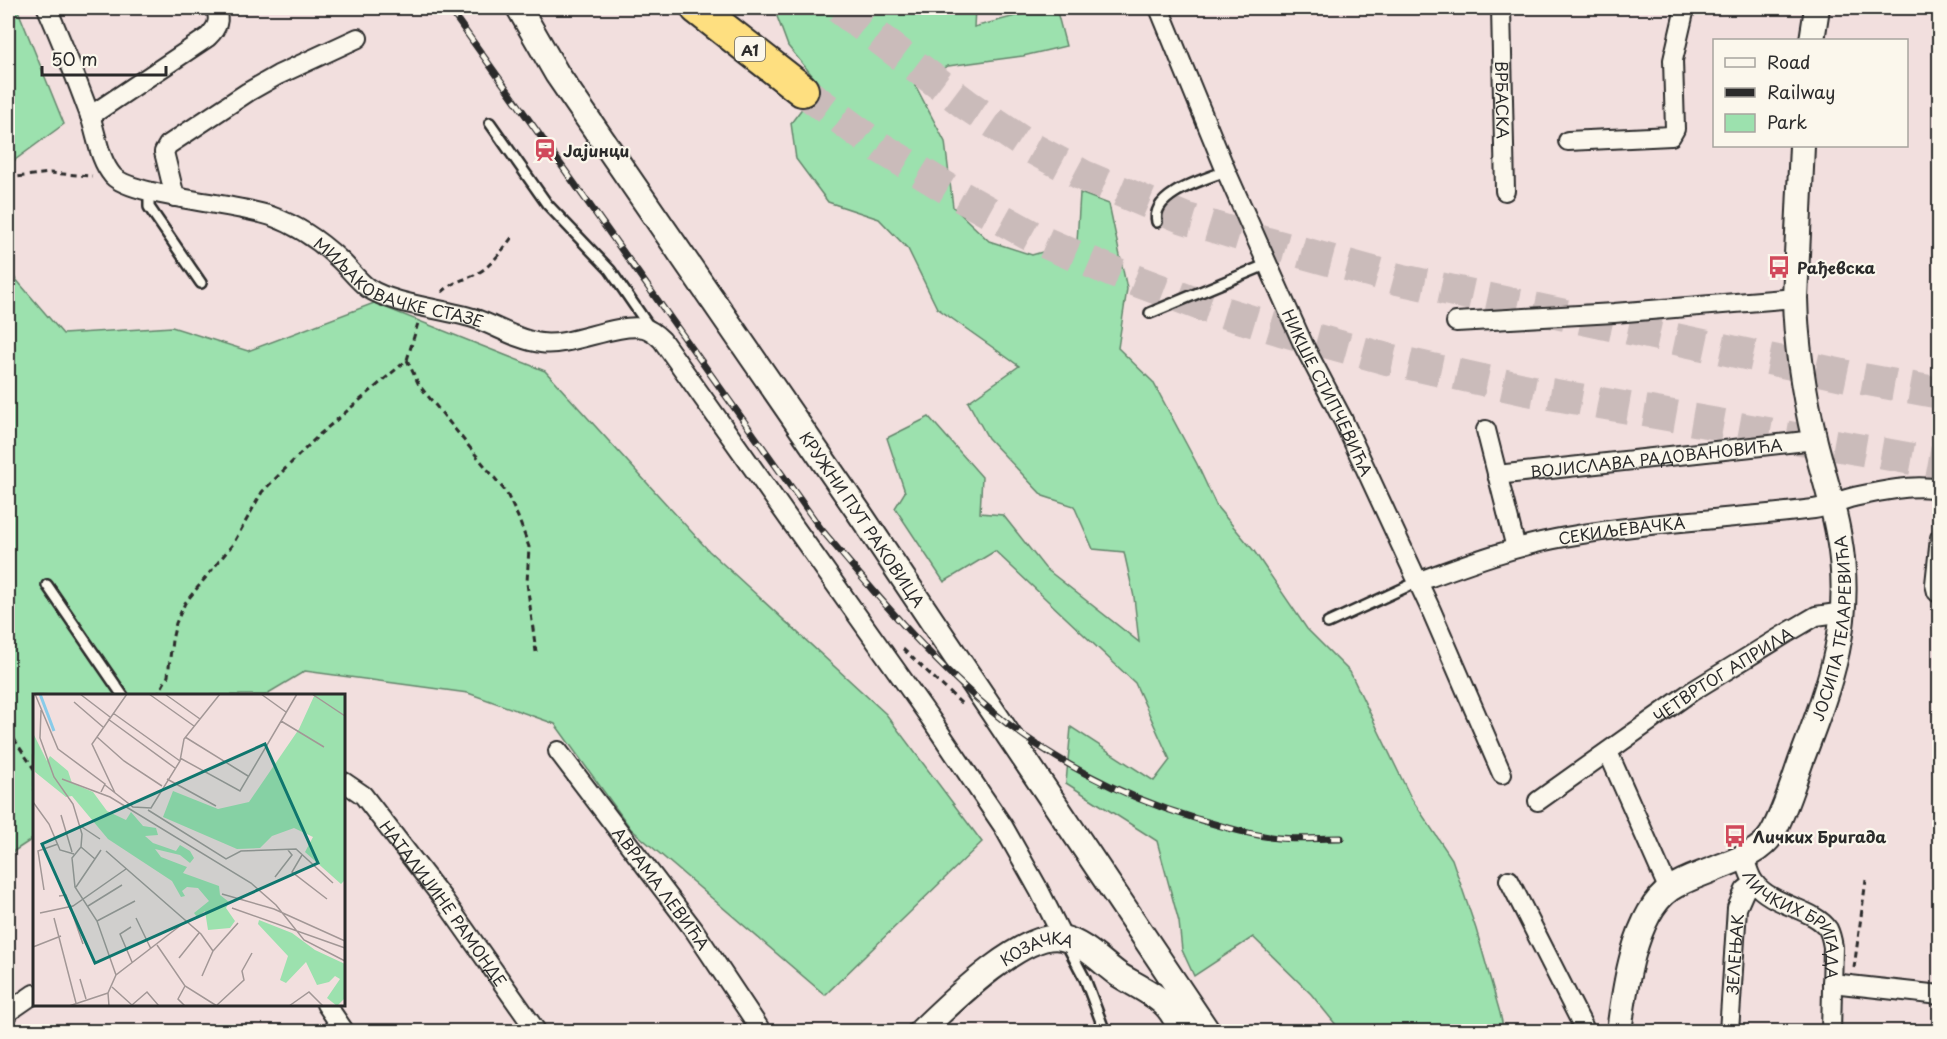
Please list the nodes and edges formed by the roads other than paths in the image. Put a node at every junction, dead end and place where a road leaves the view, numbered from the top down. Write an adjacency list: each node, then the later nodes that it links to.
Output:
1 (47, 8): 12 (street)
2 (215, 8): 12 (street)
3 (519, 8): 61 (street, КРУЖНИ ПУТ РАКОВИЦА)
4 (697, 8): 11 (highway, A1)
5 (1159, 8): 16 (street, НИКШЕ СТИПЧЕВИЋА)
6 (1501, 8): 18 (street, ВРБАСКА)
7 (1685, 8): 14 (street)
8 (1817, 8): 10 (street)
9 (358, 38): 19 (street)
10 (1812, 39)
11 (802, 90)
12 (90, 116): 17 (street, МИЉАКОВАЧКЕ СТАЗЕ)
13 (490, 123): 26 (lane)
14 (1568, 141)
15 (1802, 147): 23 (street, ЈОСИПА ТЕЛАРЕВИЋА)
16 (1226, 171): 20 (lane); 21 (street, НИКШЕ СТИПЧЕВИЋА)
17 (149, 191): 19 (street, МИЉАКОВАЧКЕ СТАЗЕ); 22 (lane)
18 (1505, 191)
19 (175, 197): 26 (street, МИЉАКОВАЧКЕ СТАЗЕ)
20 (1157, 222)
21 (1268, 264): 24 (lane); 34 (street, НИКШЕ СТИПЧЕВИЋА)
22 (201, 283)
23 (1795, 298): 25 (street); 28 (street, ЈОСИПА ТЕЛАРЕВИЋА)
24 (1150, 313)
25 (1456, 322)
26 (654, 332): 49 (street)
27 (1486, 430): 29 (street)
28 (1815, 440): 29 (street, ВОЈИСЛАВА РАДОВАНОВИЋА); 31 (street, ЈОСИПА ТЕЛАРЕВИЋА)
29 (1497, 475): 33 (street)
30 (1940, 489): 31 (street, СЕКИЉЕВАЧКА)
31 (1832, 505): 33 (street, СЕКИЉЕВАЧКА); 37 (street, ЈОСИПА ТЕЛАРЕВИЋА)
32 (1940, 538): 36 (street)
33 (1516, 548): 34 (street, СЕКИЉЕВАЧКА)
34 (1417, 582): 38 (lane); 42 (street, НИКШЕ СТИПЧЕВИЋА)
35 (47, 585): 39 (lane)
36 (1940, 594)
37 (1844, 612): 41 (street, ЧЕТВРТОГ АПРИЛА); 45 (street, ЈОСИПА ТЕЛАРЕВИЋА)
38 (1328, 623)
39 (122, 694)
40 (558, 751): 57 (street, АВРАМА ЛЕВИЋА)
41 (1608, 752): 44 (street, ЧЕТВРТОГ АПРИЛА); 48 (street)
42 (1502, 774)
43 (345, 783): 56 (street, НАТАЛИЈИНЕ РАМОНДЕ)
44 (1538, 801)
45 (1744, 856): 47 (street, ЛИЧКИХ БРИГАДА); 48 (street, ЈОСИПА ТЕЛАРЕВИЋА)
46 (1509, 880): 62 (street)
47 (1754, 883): 50 (street, ЛИЧКИХ БРИГАДА); 64 (street, ЗЕЛЕЊАК)
48 (1669, 890): 63 (street, ЈОСИПА ТЕЛАРЕВИЋА)
49 (1063, 938): 58 (street, КОЗАЧКА); 59 (lane); 60 (street, КОЗАЧКА)
50 (1832, 983): 52 (street); 65 (street, ЛИЧКИХ БРИГАДА)
51 (33, 995): 54 (street)
52 (1940, 995)
53 (327, 1006): 55 (street)
54 (8, 1012)
55 (345, 1032)
56 (537, 1032)
57 (762, 1032)
58 (921, 1032)
59 (1105, 1032)
60 (1182, 1032)
61 (1208, 1032)
62 (1586, 1032)
63 (1619, 1032)
64 (1729, 1032)
65 (1831, 1032)

